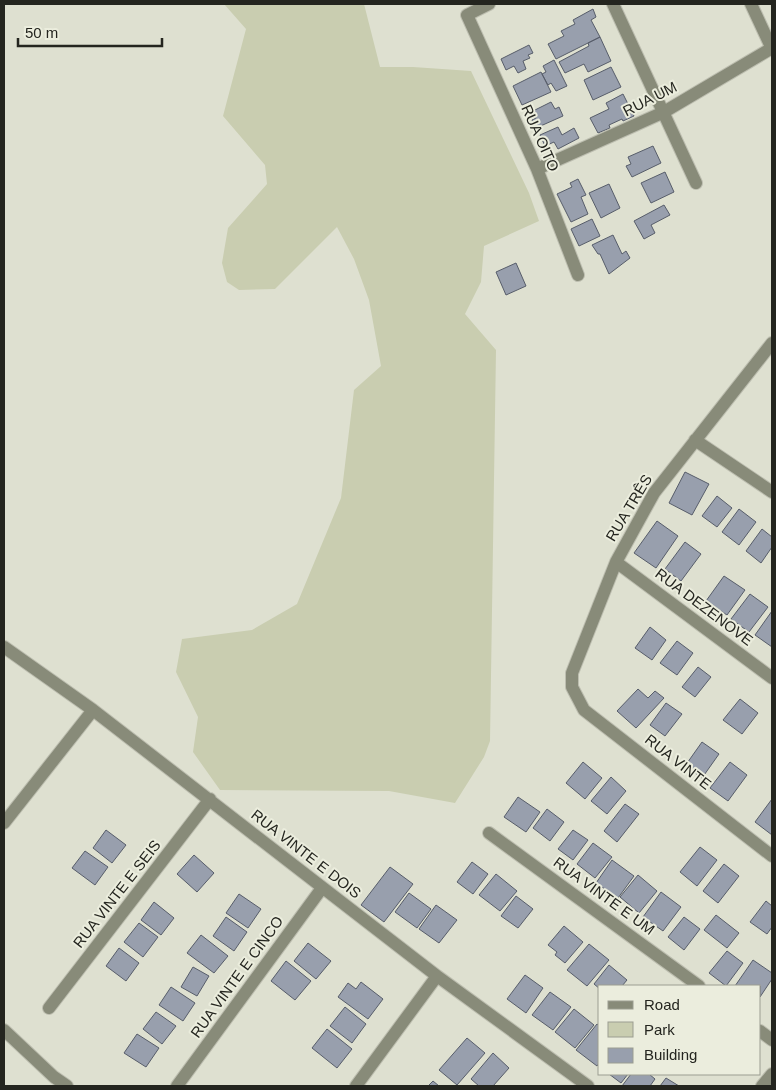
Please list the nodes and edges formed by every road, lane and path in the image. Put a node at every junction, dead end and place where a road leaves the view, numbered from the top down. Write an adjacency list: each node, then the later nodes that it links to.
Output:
1 (489, 4): 6 (street, RUA OITO)
2 (613, 4): 5 (street)
3 (751, 4): 4 (street)
4 (772, 48): 5 (street, RUA UM)
5 (664, 112): 6 (street, RUA UM); 7 (street)
6 (536, 169): 8 (street, RUA OITO)
7 (696, 183)
8 (578, 275)
9 (772, 344): 10 (street, RUA TRÊS)
10 (695, 440): 11 (street); 12 (street, RUA TRÊS)
11 (772, 492)
12 (616, 562): 14 (street, RUA DEZENOVE); 15 (street, RUA TRÊS)
13 (4, 647): 16 (street, RUA VINTE E DOIS)
14 (772, 678)
15 (572, 687): 20 (street, RUA VINTE)
16 (93, 710): 17 (street, RUA VINTE E DOIS); 18 (street)
17 (210, 799): 21 (street, RUA VINTE E DOIS); 24 (street, RUA VINTE E SEIS)
18 (4, 822)
19 (489, 833): 23 (street, RUA VINTE E UM)
20 (772, 856)
21 (322, 888): 22 (street, RUA VINTE E DOIS); 30 (street, RUA VINTE E CINCO)
22 (437, 976): 31 (street); 32 (street, RUA VINTE E DOIS)
23 (698, 985)
24 (49, 1008)
25 (4, 1030): 29 (street)
26 (761, 1032): 27 (street)
27 (772, 1040)
28 (772, 1074): 33 (street)
29 (67, 1086)
30 (177, 1086)
31 (356, 1086)
32 (588, 1086)
33 (762, 1086)

